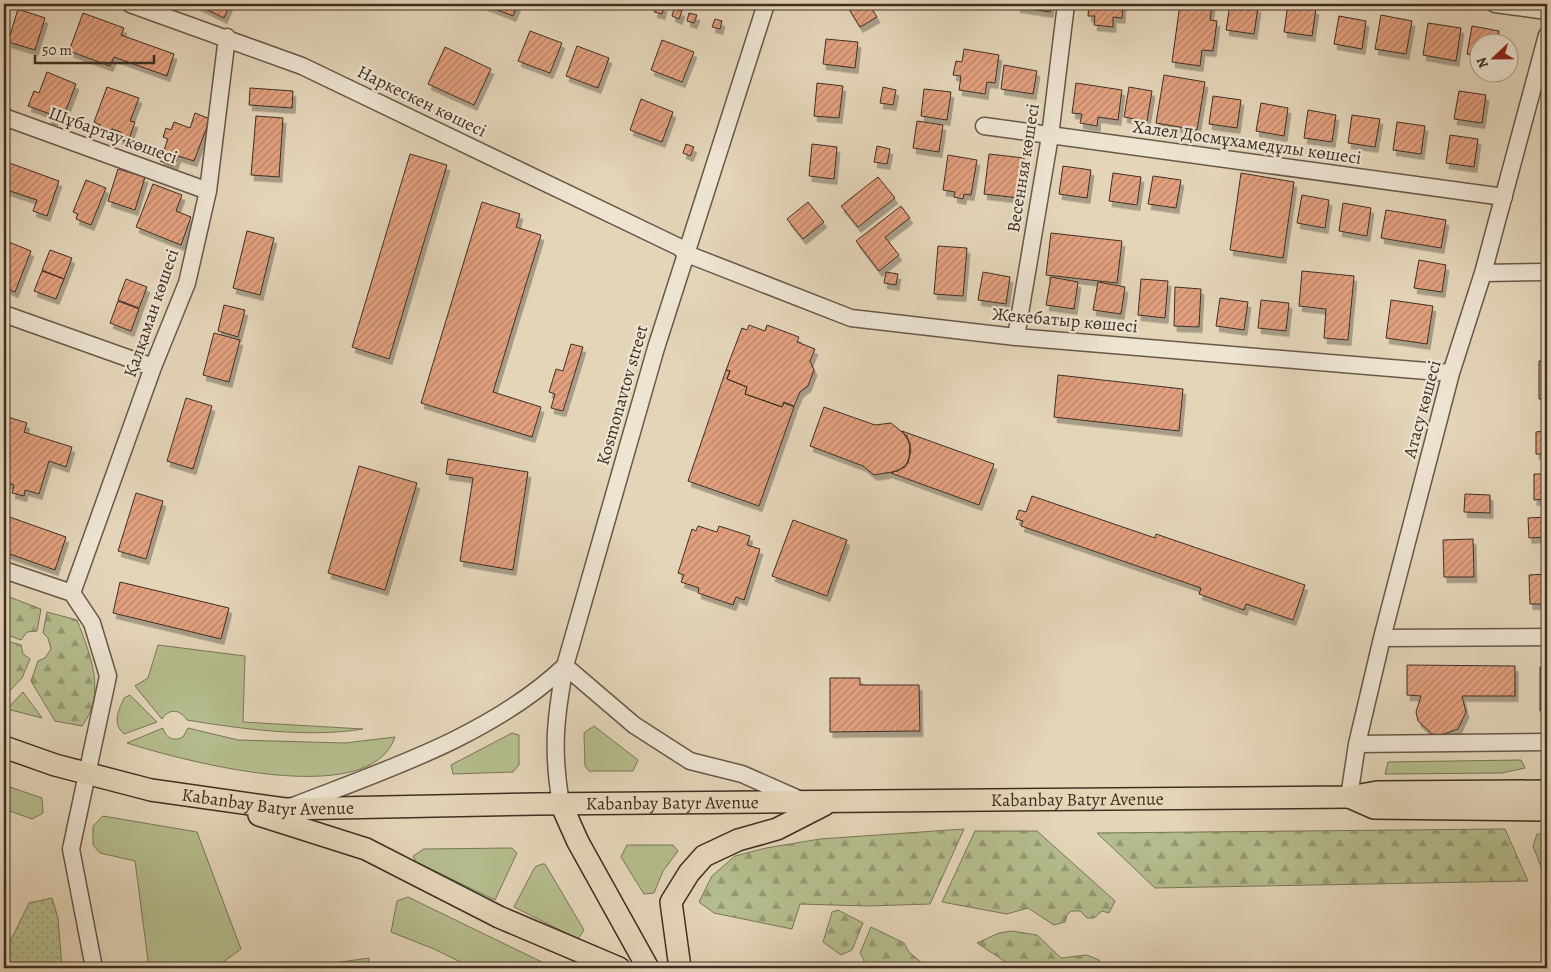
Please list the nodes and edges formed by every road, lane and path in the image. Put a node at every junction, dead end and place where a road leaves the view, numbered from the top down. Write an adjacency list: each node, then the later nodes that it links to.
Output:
1 (130, 4): 6 (street, Наркескен көшесі)
2 (766, 4): 13 (street, Kosmonavtov street)
3 (1066, 4): 10 (street, Весенняя көшесі)
4 (1495, 4): 5 (street)
5 (1547, 11)
6 (227, 37): 11 (street, Қалқаман көшесі); 13 (street, Наркескен көшесі)
7 (1547, 41): 12 (street, Атасу көшесі)
8 (4, 116): 11 (street, Шұбартау көшесі)
9 (984, 126): 10 (street, Халел Досмұхамедұлы көшесі)
10 (1050, 136): 12 (street, Халел Досмұхамедұлы көшесі); 17 (street, Весенняя көшесі)
11 (208, 191): 18 (street, Қалқаман көшесі)
12 (1504, 197): 15 (street, Атасу көшесі)
13 (687, 254): 17 (street, Жекебатыр көшесі); 24 (street, Kosmonavtov street)
14 (1547, 272): 15 (street)
15 (1483, 273): 19 (street, Атасу көшесі)
16 (4, 314): 18 (street)
17 (1016, 337): 19 (street, Жекебатыр көшесі)
18 (154, 367): 21 (street, Қалқаман көшесі)
19 (1451, 374): 23 (street, Атасу көшесі)
20 (4, 570): 21 (street)
21 (72, 593): 28 (street)
22 (1547, 637): 23 (street)
23 (1382, 638): 26 (street, Атасу көшесі)
24 (564, 666): 32 (street); 33 (street, Kosmonavtov street); 34 (street)
25 (1547, 742): 26 (street)
26 (1357, 744): 31 (street, Атасу көшесі)
27 (4, 746): 28 (main road, Kabanbay Batyr Avenue)
28 (88, 773): 30 (main road, Kabanbay Batyr Avenue); 36 (street)
29 (1547, 791): 31 (main road, Kabanbay Batyr Avenue)
30 (204, 797): 34 (main road, Kabanbay Batyr Avenue); 37 (main road)
31 (1349, 797): 32 (main road, Kabanbay Batyr Avenue); 35 (main road, Kabanbay Batyr Avenue)
32 (818, 803): 33 (main road, Kabanbay Batyr Avenue); 39 (main road)
33 (561, 804): 34 (main road, Kabanbay Batyr Avenue); 38 (main road)
34 (285, 809)
35 (1547, 810)
36 (94, 968)
37 (619, 968)
38 (648, 968)
39 (680, 968)

